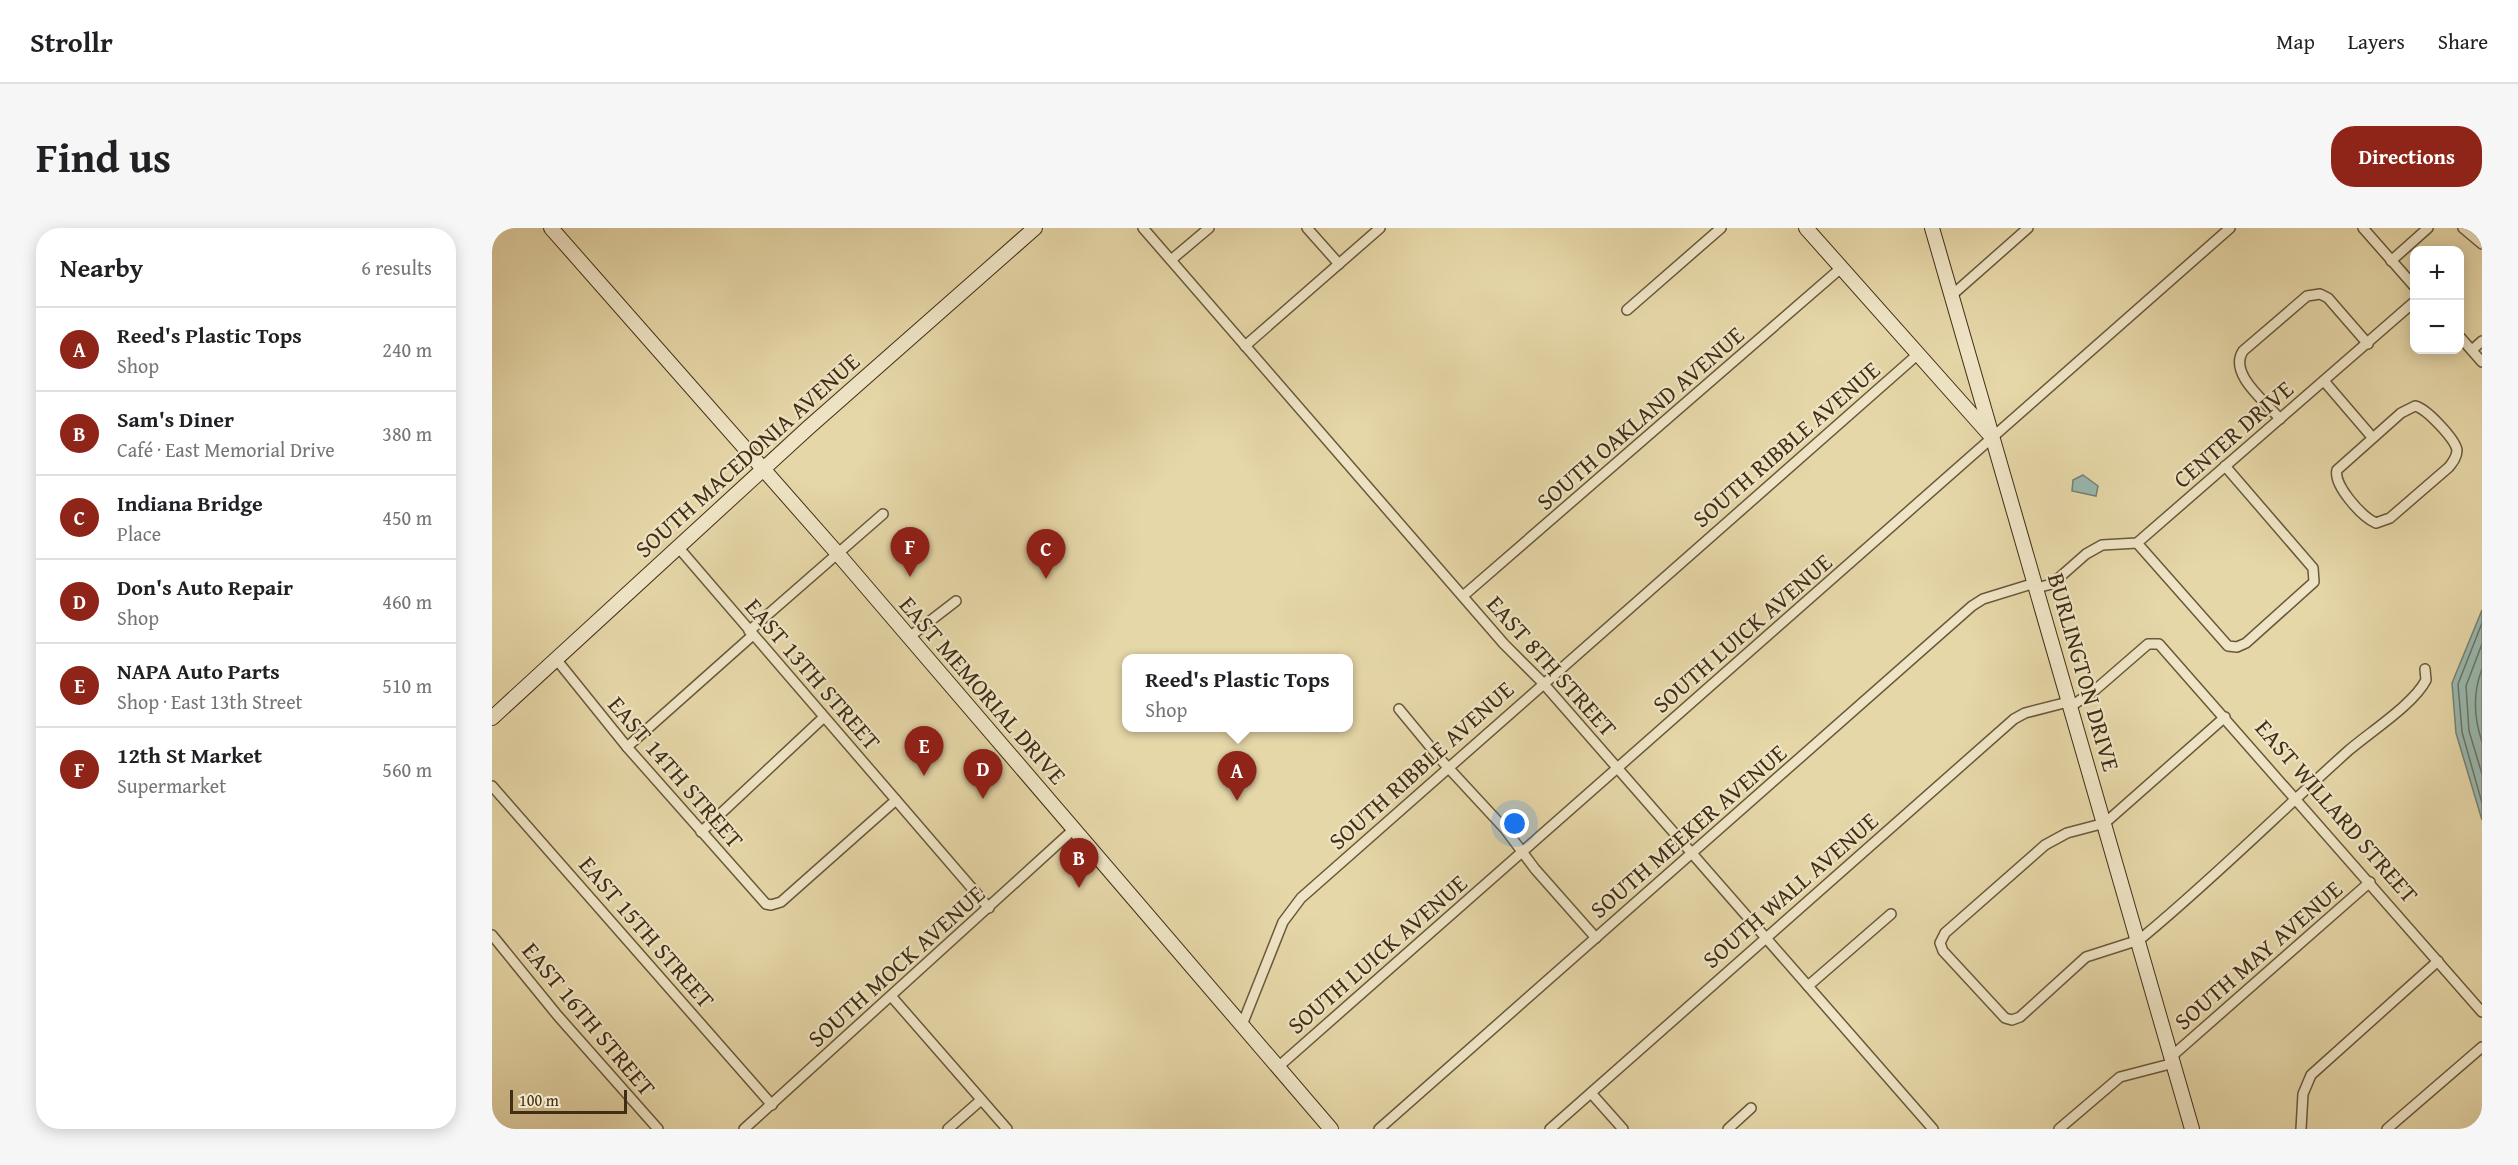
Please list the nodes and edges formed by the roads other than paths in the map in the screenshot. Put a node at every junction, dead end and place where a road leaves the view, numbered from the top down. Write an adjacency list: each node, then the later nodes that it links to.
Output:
1 (551, 228): 36 (street, EAST MEMORIAL DRIVE)
2 (1035, 228): 36 (street, SOUTH MACEDONIA AVENUE)
3 (1143, 228): 16 (street, EAST 8TH STREET)
4 (1209, 228): 16 (street)
5 (1307, 228): 18 (street)
6 (1380, 228): 18 (street)
7 (1721, 228): 23 (street)
8 (1806, 228): 19 (street)
9 (1932, 228): 21 (street, BURLINGTON DRIVE)
10 (2028, 228): 21 (street)
11 (2230, 228): 34 (street, SOUTH LUICK AVENUE)
12 (2363, 228): 17 (street)
13 (2428, 228): 17 (street)
14 (2463, 228): 15 (street)
15 (2482, 244)
16 (1171, 261): 27 (street, EAST 8TH STREET)
17 (2391, 261): 20 (street)
18 (1339, 264): 27 (street)
19 (1841, 268): 29 (street); 42 (street, SOUTH OAKLAND AVENUE)
20 (2410, 281)
21 (1951, 296): 34 (street, BURLINGTON DRIVE)
22 (2410, 306): 26 (street, CENTER DRIVE)
23 (1628, 310)
24 (2464, 341): 28 (street)
25 (2482, 341): 28 (street)
26 (2368, 344): 31 (street, CENTER DRIVE); 32 (street)
27 (1245, 346): 42 (street, EAST 8TH STREET)
28 (2472, 350): 30 (street)
29 (1917, 355): 34 (street); 49 (street, SOUTH RIBBLE AVENUE)
30 (2482, 362)
31 (2324, 381): 32 (street, CENTER DRIVE); 33 (street)
32 (2280, 418): 35 (street, CENTER DRIVE)
33 (2372, 437): 33 (street)
34 (1992, 438): 41 (street, BURLINGTON DRIVE); 57 (street, SOUTH LUICK AVENUE)
35 (2225, 466): 38 (street, CENTER DRIVE); 38 (street)
36 (763, 468): 39 (street, SOUTH MACEDONIA AVENUE); 40 (street, EAST MEMORIAL DRIVE)
37 (883, 514): 40 (street)
38 (2137, 543): 41 (street, SOUTH MEEKER AVENUE)
39 (678, 547): 44 (street, EAST 13TH STREET); 47 (street, SOUTH MACEDONIA AVENUE)
40 (838, 554): 44 (street); 45 (street, EAST MEMORIAL DRIVE)
41 (2035, 586): 50 (street, BURLINGTON DRIVE); 65 (street, SOUTH MEEKER AVENUE)
42 (1463, 596): 49 (street, EAST 8TH STREET)
43 (956, 601): 45 (street)
44 (751, 633): 52 (street, EAST 13TH STREET); 55 (street)
45 (908, 638): 62 (street, EAST MEMORIAL DRIVE)
46 (2155, 643): 50 (street, SOUTH WALL AVENUE); 53 (street, EAST WILLARD STREET)
47 (556, 659): 54 (street, SOUTH MACEDONIA AVENUE); 55 (street, EAST 14TH STREET)
48 (2425, 669): 59 (street)
49 (1543, 683): 56 (street, SOUTH RIBBLE AVENUE); 57 (street, EAST 8TH STREET)
50 (2069, 705): 61 (street, BURLINGTON DRIVE); 70 (street, SOUTH WALL AVENUE)
51 (1399, 709): 56 (street)
52 (824, 717): 60 (street, EAST 13TH STREET); 63 (street)
53 (2225, 717): 59 (street, EAST WILLARD STREET); 61 (street)
54 (492, 718)
55 (627, 747): 63 (street, EAST 14TH STREET)
56 (1448, 767): 64 (street); 77 (street, SOUTH RIBBLE AVENUE)
57 (1618, 768): 64 (street, SOUTH LUICK AVENUE); 65 (street, EAST 8TH STREET)
58 (492, 786): 83 (street, EAST 15TH STREET)
59 (2297, 798): 66 (street, EAST WILLARD STREET); 72 (street)
60 (896, 800): 63 (street, EAST 14TH STREET); 67 (street, EAST 13TH STREET)
61 (2105, 823): 72 (street, BURLINGTON DRIVE); 72 (street)
62 (1073, 830): 67 (street, SOUTH MOCK AVENUE); 77 (street, EAST MEMORIAL DRIVE)
63 (701, 832)
64 (1524, 851): 71 (street); 80 (street, SOUTH LUICK AVENUE)
65 (1691, 852): 70 (street, EAST 8TH STREET); 71 (street, SOUTH MEEKER AVENUE)
66 (2370, 882): 73 (street, EAST WILLARD STREET); 79 (street, SOUTH MAY AVENUE)
67 (989, 908): 75 (street, SOUTH MOCK AVENUE)
68 (1891, 914): 74 (street)
69 (492, 935): 85 (street, EAST 16TH STREET)
70 (1765, 937): 74 (street, EAST 8TH STREET); 81 (street, SOUTH WALL AVENUE)
71 (1596, 938): 90 (street, SOUTH MEEKER AVENUE)
72 (2139, 940): 79 (street, BURLINGTON DRIVE)
73 (2438, 961): 76 (street, EAST WILLARD STREET); 97 (street)
74 (1808, 986): 94 (street, EAST 8TH STREET)
75 (891, 996): 82 (street); 83 (street, SOUTH MOCK AVENUE)
76 (2482, 1012)
77 (1242, 1025): 80 (street, EAST MEMORIAL DRIVE)
78 (2482, 1047): 98 (street)
79 (2173, 1060): 95 (street, SOUTH MAY AVENUE); 96 (street, BURLINGTON DRIVE)
80 (1278, 1067): 89 (street, EAST MEMORIAL DRIVE)
81 (1591, 1092): 91 (street, SOUTH WALL AVENUE); 92 (street)
82 (981, 1100): 87 (street); 88 (street)
83 (772, 1105): 86 (street, SOUTH MOCK AVENUE)
84 (1751, 1108): 93 (street)
85 (658, 1129)
86 (744, 1129)
87 (948, 1129)
88 (1007, 1129)
89 (1331, 1129)
90 (1378, 1129)
91 (1550, 1129)
92 (1623, 1129)
93 (1728, 1129)
94 (1933, 1129)
95 (2059, 1129)
96 (2192, 1129)
97 (2301, 1129)
98 (2387, 1129)

